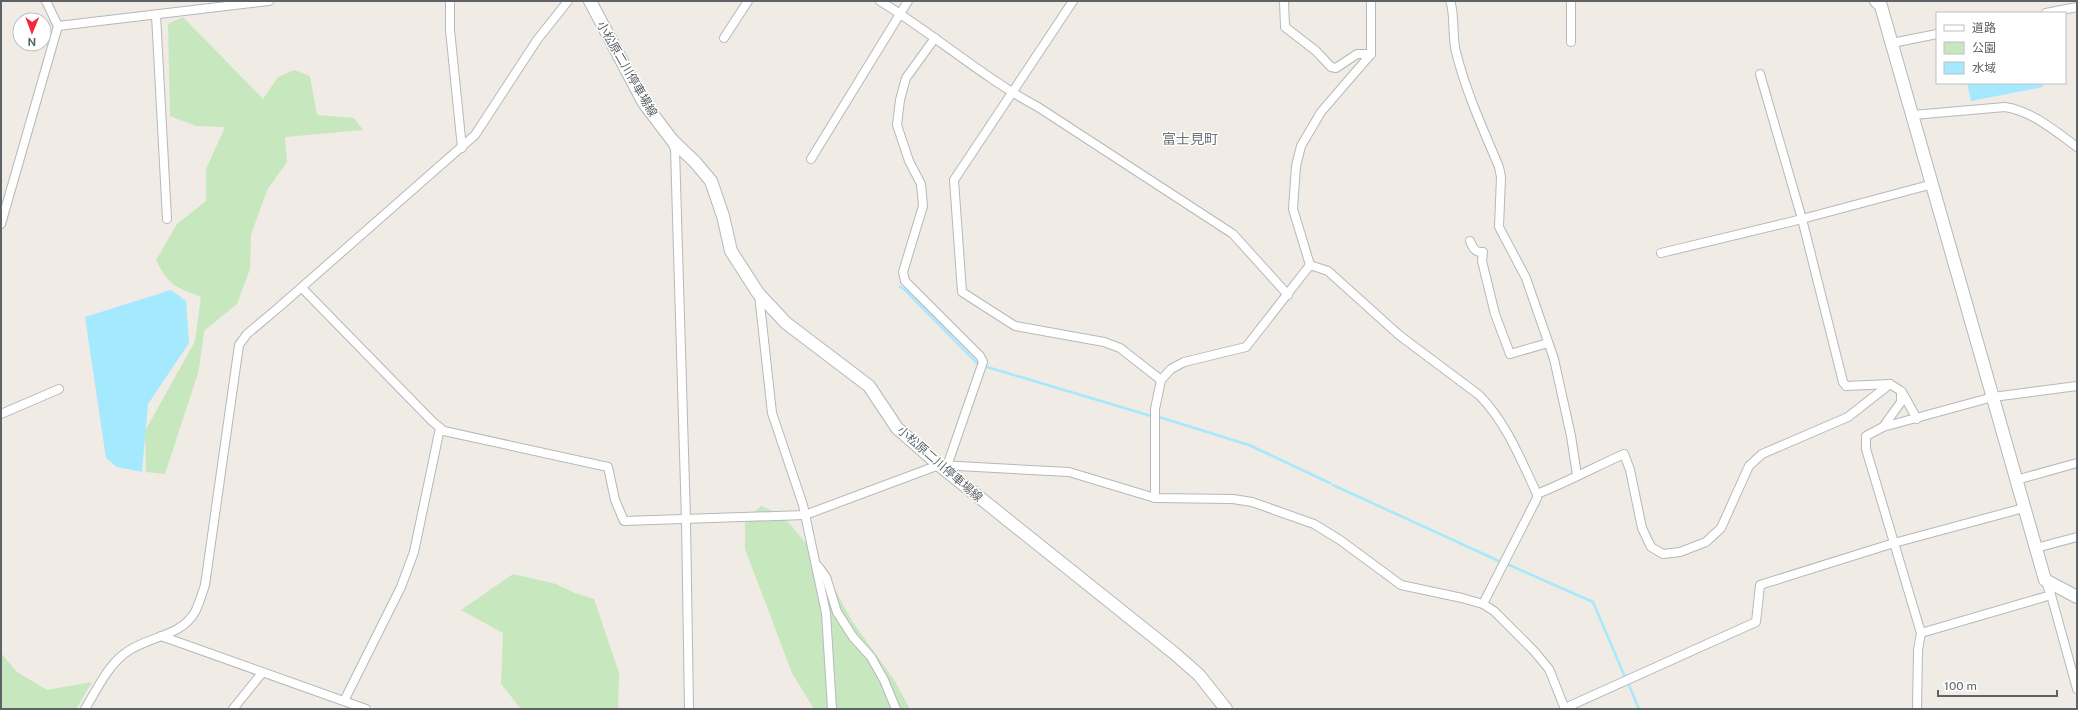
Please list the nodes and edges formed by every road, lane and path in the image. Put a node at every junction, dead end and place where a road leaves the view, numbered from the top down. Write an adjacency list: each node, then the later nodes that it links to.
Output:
1 (46, 1): 20 (street)
2 (269, 1): 15 (street)
3 (450, 1): 32 (street)
4 (568, 1): 32 (street)
5 (590, 1): 30 (main road, 小松原二川停車場線)
6 (748, 1): 22 (street)
7 (880, 1): 18 (street)
8 (908, 1): 18 (street)
9 (1073, 1): 28 (street)
10 (1284, 1): 26 (street)
11 (1371, 1): 26 (street)
12 (1450, 1): 44 (street)
13 (1571, 1): 24 (street)
14 (1876, 1): 25 (main road)
15 (246, 2): 19 (street)
16 (2077, 7): 17 (street)
17 (2051, 12)
18 (900, 13): 23 (street); 33 (street)
19 (156, 15): 20 (street); 35 (street)
20 (58, 26): 37 (street)
21 (1936, 34): 25 (street)
22 (724, 38)
23 (935, 38): 28 (street); 56 (street)
24 (1571, 42)
25 (1892, 43): 29 (main road)
26 (1371, 54): 40 (street)
27 (1760, 74): 36 (street)
28 (1012, 93): 43 (street); 45 (street)
29 (1913, 115): 31 (street); 34 (main road)
30 (672, 140): 42 (main road, 小松原二川停車場線); 63 (street)
31 (2077, 147)
32 (462, 148): 41 (street)
33 (811, 159)
34 (1933, 184): 36 (street); 50 (main road)
35 (167, 219)
36 (1802, 219): 39 (street); 46 (street)
37 (1, 224)
38 (1470, 241): 44 (street)
39 (1661, 253)
40 (1310, 265): 43 (street); 59 (street)
41 (302, 288): 54 (street); 73 (street)
42 (758, 292): 56 (main road, 小松原二川停車場線); 62 (street)
43 (1288, 294): 45 (street)
44 (1548, 343): 57 (street)
45 (1161, 380): 60 (street)
46 (1890, 384): 49 (street); 57 (street)
47 (2077, 386): 50 (street)
48 (59, 389): 51 (street)
49 (1901, 391): 52 (street); 53 (street)
50 (1993, 397): 52 (street); 58 (main road)
51 (1, 414)
52 (1917, 419): 53 (street)
53 (1883, 427): 65 (street)
54 (440, 428): 63 (street); 76 (street)
55 (2077, 463): 58 (street)
56 (943, 465): 60 (street); 62 (street); 84 (main road, 小松原二川停車場線)
57 (1577, 475): 59 (street)
58 (2016, 480): 61 (main road)
59 (1537, 494): 71 (street)
60 (1155, 498): 71 (street)
61 (2024, 508): 65 (street); 66 (main road)
62 (805, 515): 63 (street); 67 (street)
63 (686, 520): 81 (street)
64 (2077, 537): 66 (street)
65 (1894, 543): 72 (street); 77 (street)
66 (2036, 548): 68 (main road)
67 (816, 564): 82 (street); 83 (street)
68 (2045, 580): 69 (street); 70 (main road)
69 (2051, 595): 72 (street); 75 (street)
70 (2077, 597)
71 (1483, 604): 77 (street)
72 (1922, 633): 85 (street)
73 (161, 636): 74 (street); 78 (street)
74 (262, 673): 76 (street); 79 (street)
75 (2077, 689)
76 (344, 701): 80 (street)
77 (1565, 708)
78 (85, 709)
79 (233, 709)
80 (366, 709)
81 (690, 709)
82 (832, 709)
83 (896, 709)
84 (1226, 709)
85 (1917, 709)

